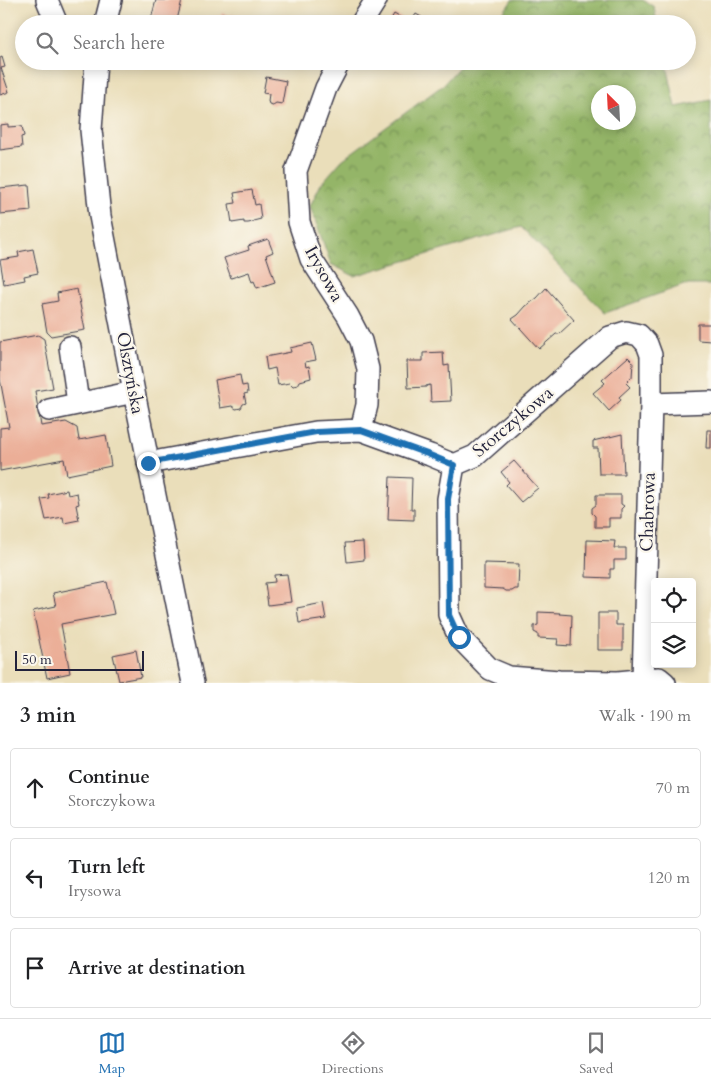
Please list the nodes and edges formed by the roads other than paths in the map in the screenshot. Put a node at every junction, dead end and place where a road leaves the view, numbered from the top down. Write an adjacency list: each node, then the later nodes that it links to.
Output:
1 (47, 0): 4 (street)
2 (111, 0): 5 (street)
3 (376, 0): 6 (street)
4 (53, 15)
5 (107, 15)
6 (367, 15)
7 (93, 70): 10 (street, Olsztyńska)
8 (335, 70): 15 (street, Irysowa)
9 (70, 347): 12 (street)
10 (134, 392): 12 (street); 16 (street, Olsztyńska)
11 (711, 402): 13 (street)
12 (78, 403): 14 (street)
13 (651, 404): 17 (street, Storczykowa); 18 (street, Chabrowa)
14 (49, 410)
15 (361, 430): 16 (street); 17 (street)
16 (148, 463): 19 (street, Olsztyńska)
17 (454, 465): 18 (street, Storczykowa)
18 (643, 679): 20 (street, Storczykowa)
19 (193, 683)
20 (665, 683)

